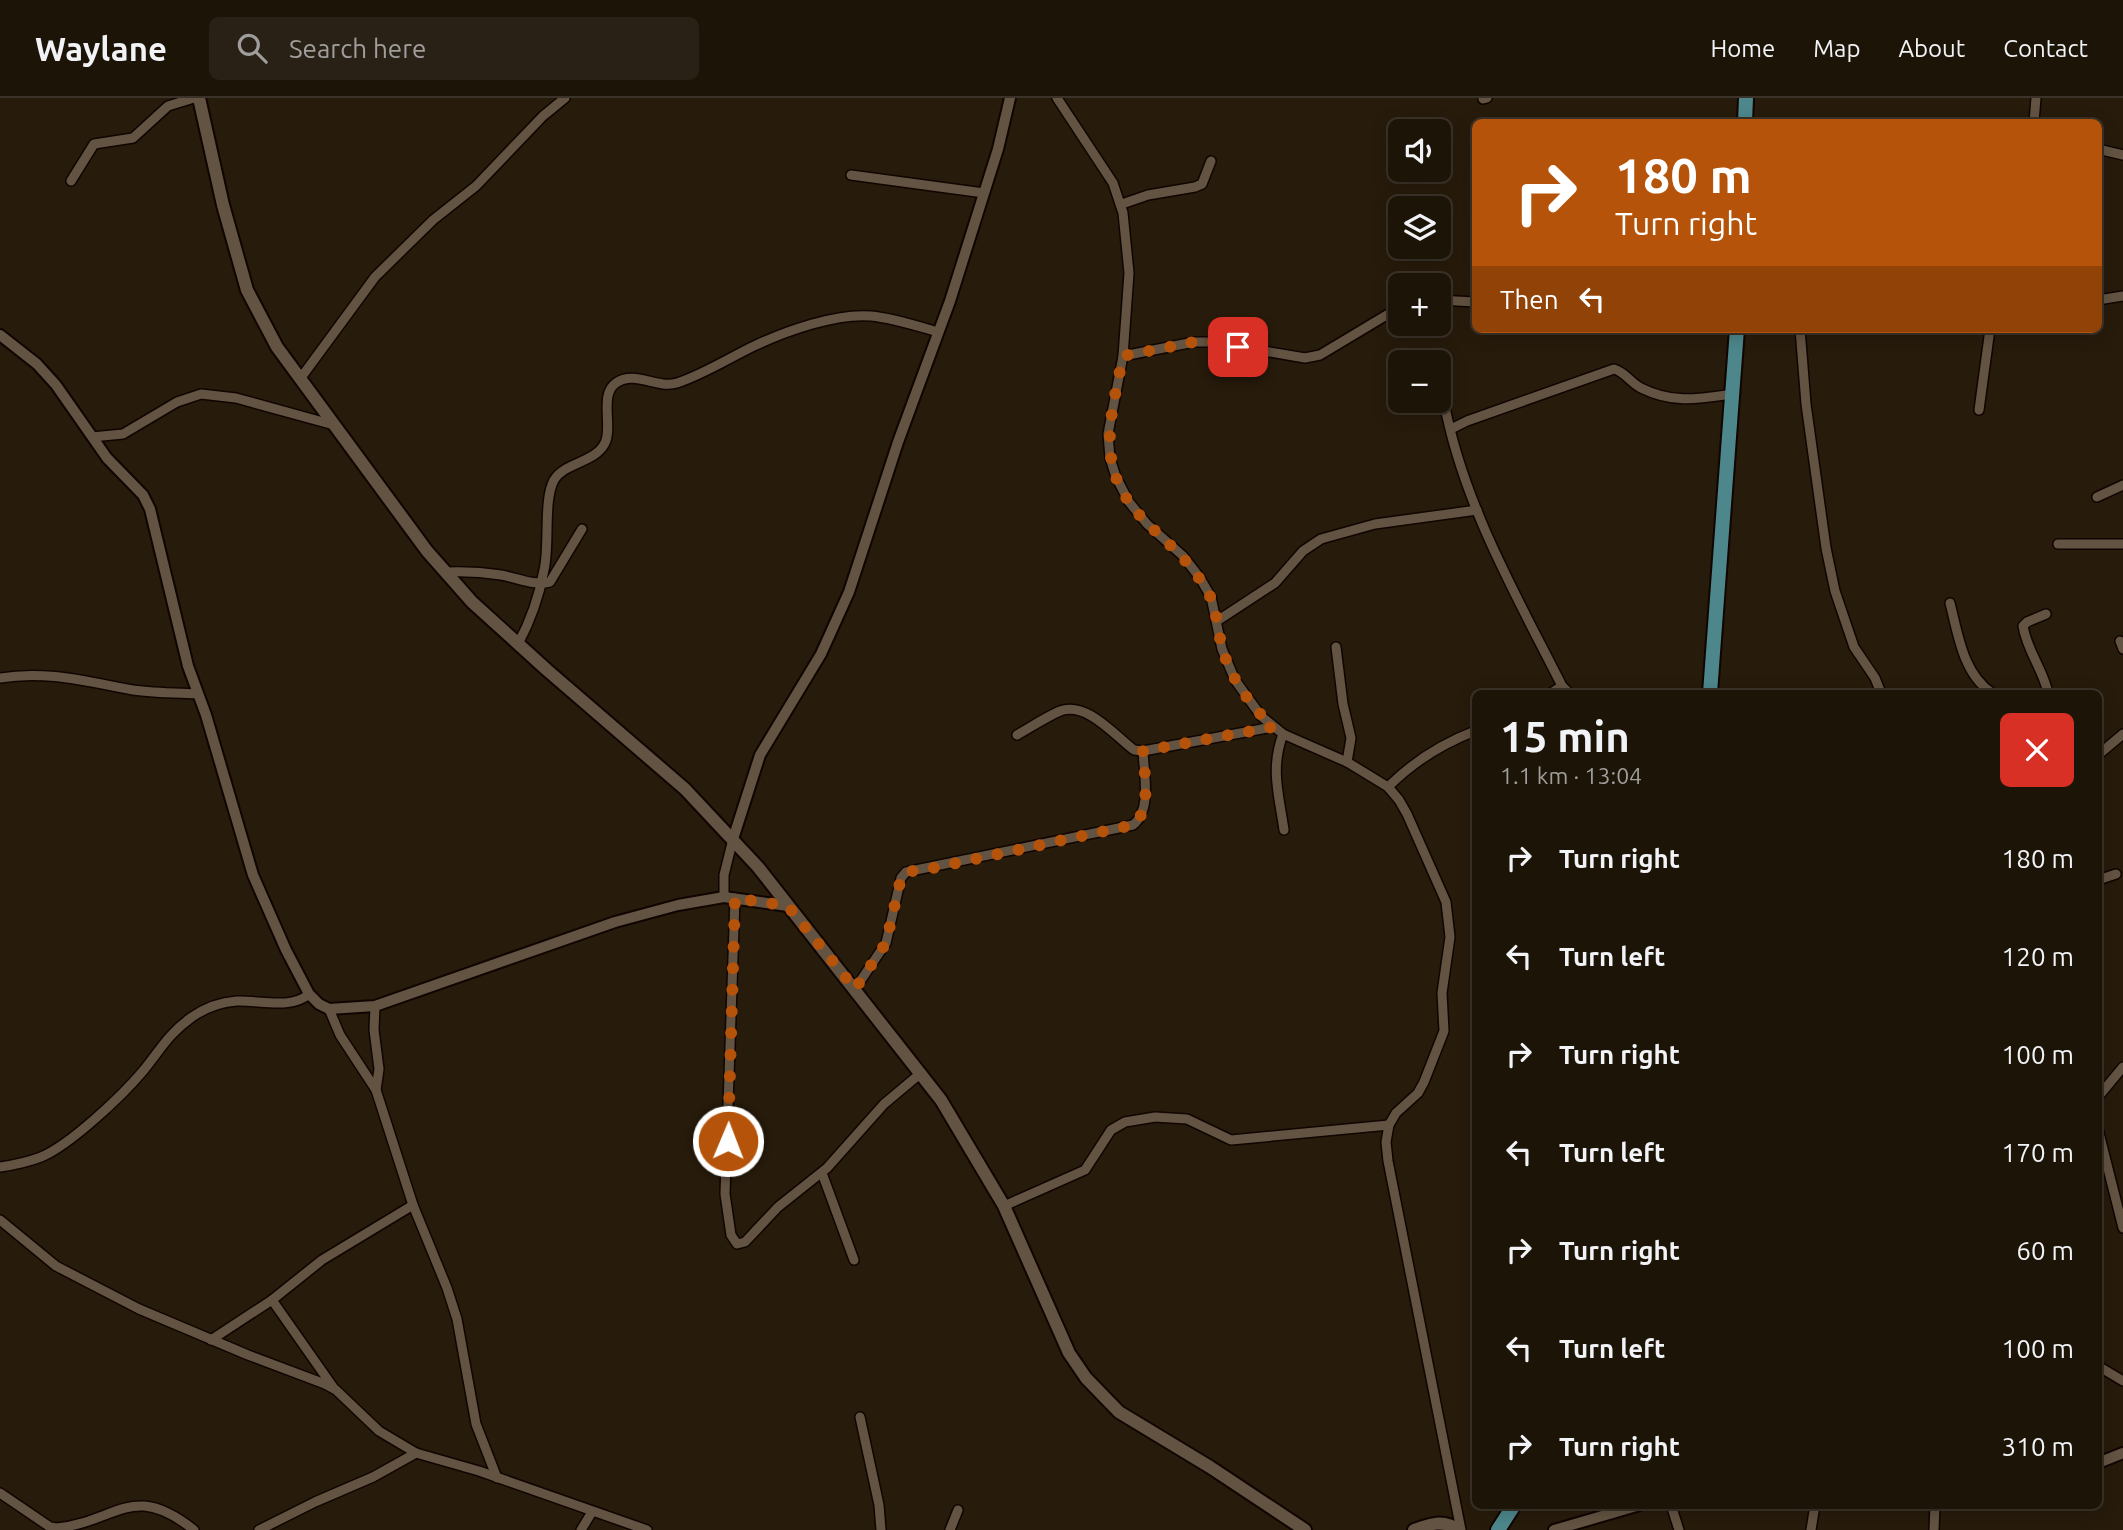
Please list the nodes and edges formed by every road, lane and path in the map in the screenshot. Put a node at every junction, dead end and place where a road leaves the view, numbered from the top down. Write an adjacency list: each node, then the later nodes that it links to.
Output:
1 (197, 98): 13 (street); 27 (main road)
2 (565, 98): 27 (street)
3 (1010, 98): 14 (street)
4 (1057, 98): 15 (street)
5 (1746, 98): 7 (main road)
6 (2036, 98): 8 (street)
7 (1745, 119)
8 (2034, 119)
9 (2102, 150): 10 (street)
10 (2123, 155)
11 (1211, 161): 15 (street)
12 (852, 175): 14 (street)
13 (71, 181)
14 (984, 193): 21 (street)
15 (1122, 204): 26 (street)
16 (2123, 296): 17 (street)
17 (2102, 299)
18 (1451, 301): 19 (street)
19 (1472, 302)
20 (1388, 313): 26 (street)
21 (939, 332): 41 (street); 64 (street)
22 (1737, 333): 28 (main road)
23 (1800, 333): 50 (street)
24 (1989, 333): 29 (street)
25 (0, 335): 33 (street)
26 (1123, 356): 44 (street)
27 (300, 379): 31 (main road)
28 (1732, 394): 32 (street); 49 (main road)
29 (1979, 410)
30 (1447, 413): 32 (street)
31 (334, 425): 33 (street); 40 (main road)
32 (1451, 429): 36 (street)
33 (92, 437): 53 (street)
34 (2123, 485): 35 (street)
35 (2097, 497)
36 (1477, 510): 44 (street); 48 (street)
37 (582, 529): 41 (street)
38 (2058, 544): 39 (street)
39 (2123, 544)
40 (445, 572): 41 (street); 45 (main road)
41 (540, 584): 45 (street)
42 (1950, 603): 51 (street)
43 (2046, 614): 52 (street)
44 (1217, 621): 54 (street)
45 (518, 644): 64 (main road)
46 (1336, 647): 61 (street)
47 (0, 678): 53 (street)
48 (1566, 689)
49 (1710, 690)
50 (1880, 690)
51 (1989, 690)
52 (2047, 690)
53 (198, 694): 70 (street)
54 (1273, 727): 56 (street); 59 (street)
55 (1472, 731): 62 (street)
56 (1283, 734): 61 (street); 63 (street)
57 (2123, 734): 60 (street)
58 (1017, 735): 59 (street)
59 (1143, 751): 69 (street)
60 (2102, 752)
61 (1347, 762): 62 (street)
62 (1388, 787): 77 (street)
63 (1284, 830)
64 (733, 838): 67 (street); 68 (main road)
65 (2116, 874): 66 (street)
66 (2102, 879)
67 (730, 897): 68 (street); 71 (street); 80 (street)
68 (788, 906): 69 (main road)
69 (855, 989): 74 (main road)
70 (309, 994): 72 (street); 79 (street)
71 (375, 1006): 72 (street); 75 (street)
72 (329, 1009): 75 (street)
73 (2123, 1067): 76 (street)
74 (921, 1073): 80 (street); 82 (main road)
75 (376, 1090): 81 (street)
76 (2102, 1092)
77 (1389, 1125): 82 (street); 112 (street)
78 (2102, 1145): 84 (street)
79 (0, 1167)
80 (822, 1173): 85 (street)
81 (413, 1205): 86 (street); 95 (street)
82 (1004, 1206): 110 (main road)
83 (0, 1220): 87 (street)
84 (2123, 1228)
85 (854, 1260)
86 (272, 1300): 87 (street); 90 (street)
87 (211, 1340): 90 (street)
88 (2102, 1368): 89 (street)
89 (2123, 1381)
90 (336, 1390): 92 (street)
91 (860, 1416): 108 (street)
92 (416, 1453): 95 (street); 105 (street)
93 (2123, 1453): 94 (street)
94 (2102, 1461)
95 (497, 1478): 103 (street)
96 (0, 1493): 104 (street)
97 (1511, 1509): 113 (main road)
98 (1626, 1509): 114 (street)
99 (1672, 1509): 115 (street)
100 (1814, 1509): 116 (street)
101 (1935, 1509): 117 (street)
102 (958, 1510): 109 (street)
103 (592, 1512): 106 (street); 107 (street)
104 (194, 1530)
105 (259, 1530)
106 (581, 1530)
107 (647, 1530)
108 (881, 1530)
109 (950, 1530)
110 (1305, 1530)
111 (1414, 1530): 112 (main road)
112 (1460, 1530)
113 (1498, 1530)
114 (1554, 1530)
115 (1679, 1530)
116 (1811, 1530)
117 (1934, 1530)

